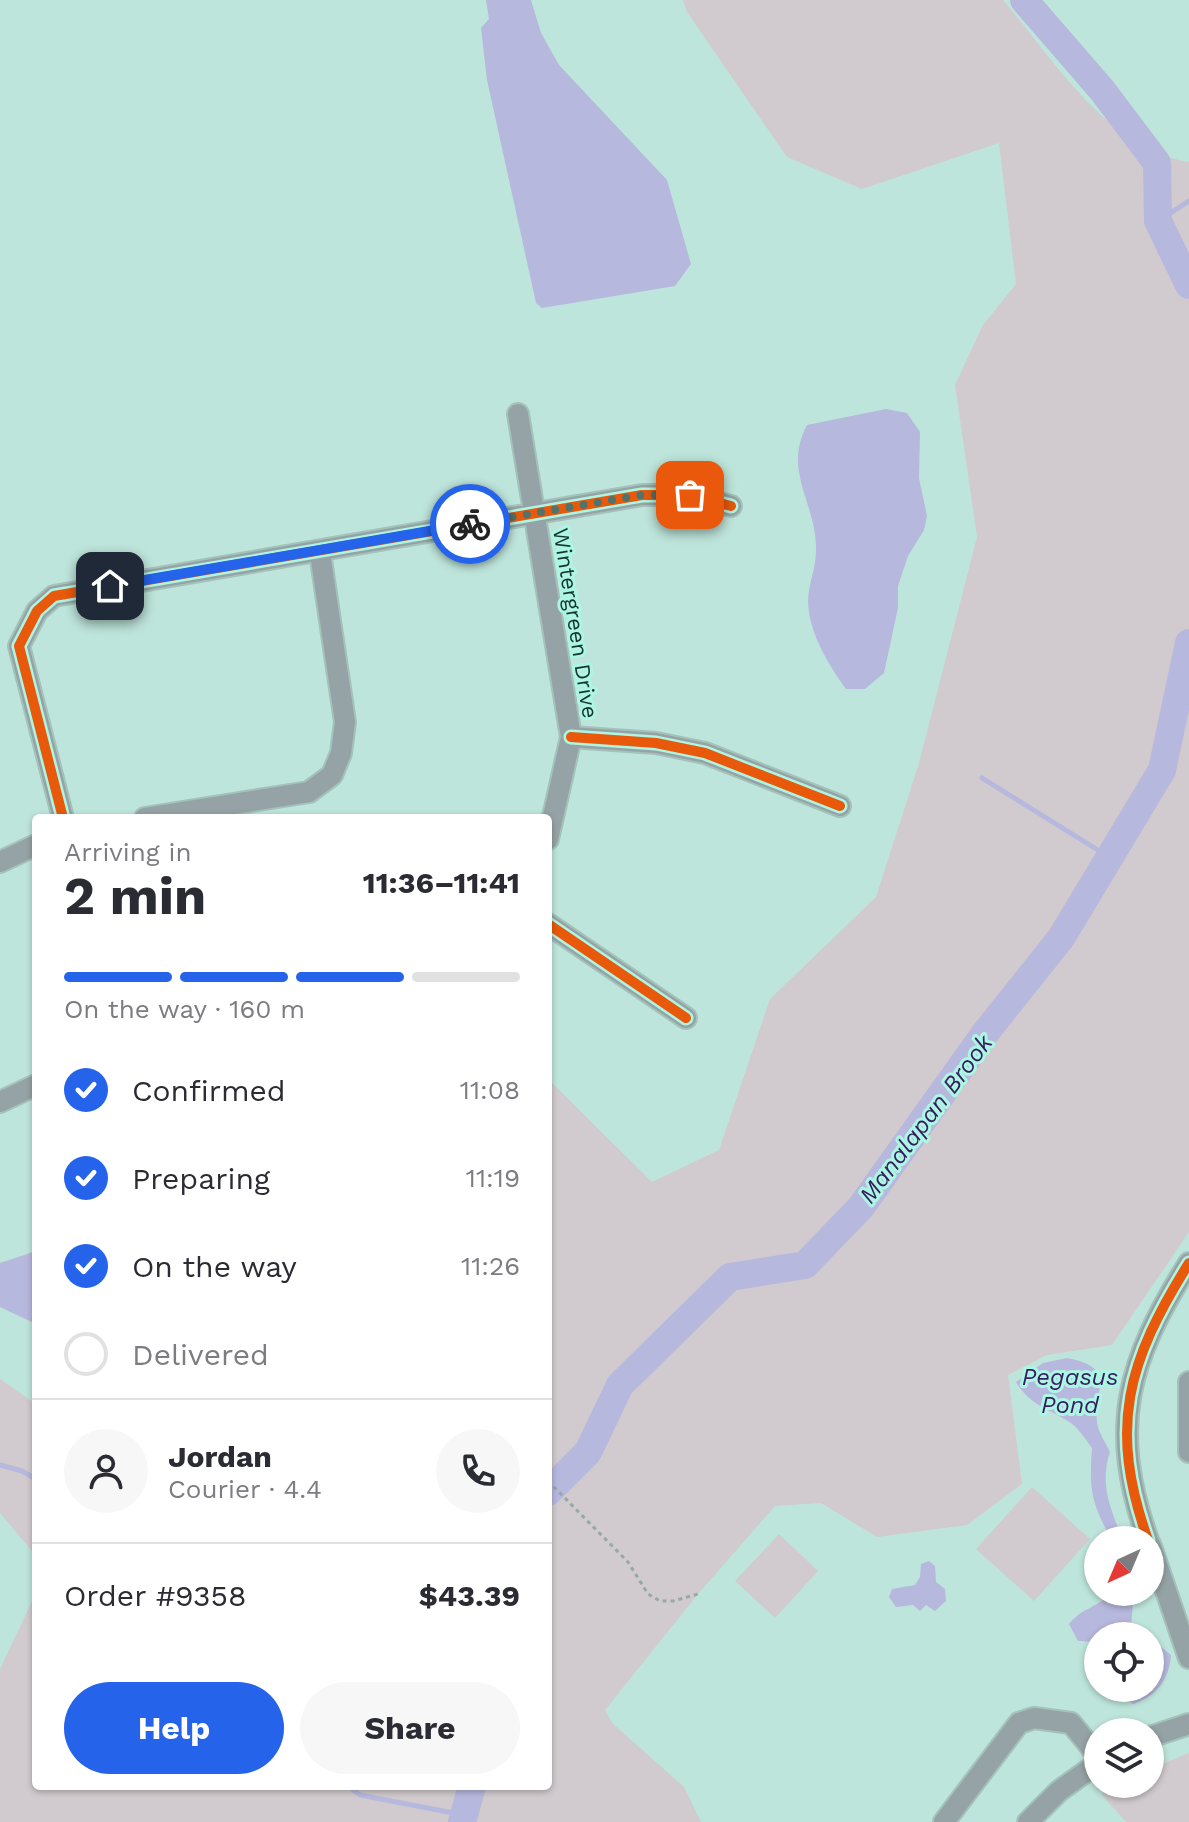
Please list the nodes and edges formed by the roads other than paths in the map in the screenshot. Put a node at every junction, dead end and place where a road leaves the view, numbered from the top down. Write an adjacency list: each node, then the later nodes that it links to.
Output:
1 (518, 414): 3 (street, Wintergreen Drive)
2 (731, 506): 3 (street)
3 (534, 513): 4 (street); 5 (street, Wintergreen Drive)
4 (320, 553): 7 (street); 8 (street)
5 (571, 737): 6 (street); 9 (street, Wintergreen Drive)
6 (840, 806)
7 (62, 814)
8 (170, 814)
9 (552, 821)
10 (32, 847): 11 (street)
11 (0, 862)
12 (552, 927): 13 (street)
13 (686, 1018)
14 (32, 1087): 15 (street)
15 (0, 1102)
16 (1189, 1263): 17 (street)
17 (1181, 1292): 20 (street)
18 (1189, 1382): 19 (street)
19 (1189, 1452)
20 (1144, 1526)
21 (1164, 1586): 22 (street)
22 (1189, 1658)
23 (1189, 1724): 24 (street)
24 (1164, 1732)
25 (1084, 1739): 27 (street)
26 (1084, 1773): 28 (street)
27 (951, 1819)
28 (1028, 1822)

